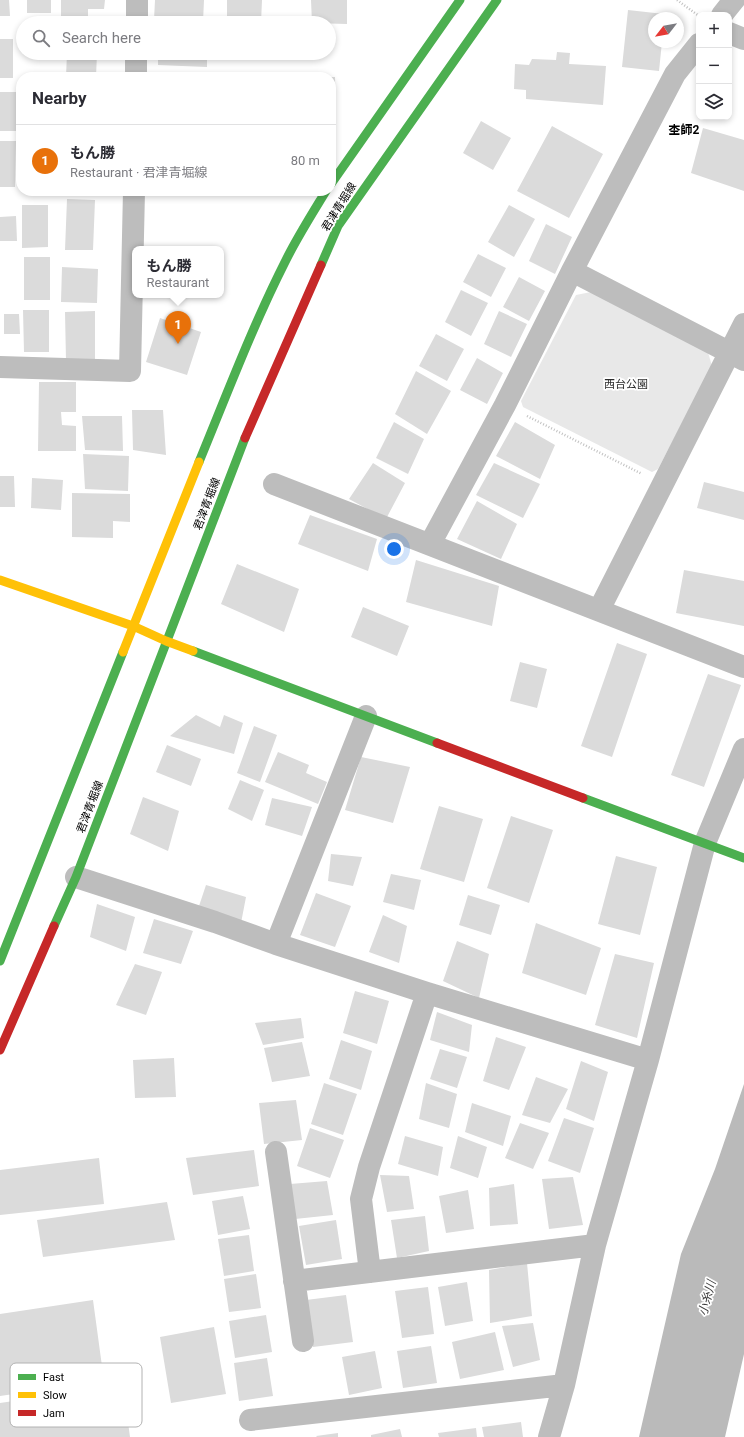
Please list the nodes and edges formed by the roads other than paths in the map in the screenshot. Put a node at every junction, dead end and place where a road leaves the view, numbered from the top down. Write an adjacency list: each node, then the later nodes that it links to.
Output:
1 (137, 0): 6 (street)
2 (460, 0): 12 (main road, 君津青堀線)
3 (497, 0): 26 (main road, 君津青堀線)
4 (734, 0): 5 (street)
5 (724, 12)
6 (137, 16)
7 (732, 34): 8 (street)
8 (744, 39)
9 (696, 48): 16 (street)
10 (136, 60): 11 (street)
11 (136, 72)
12 (336, 177)
13 (134, 196): 15 (street)
14 (323, 196): 25 (main road, 君津青堀線)
15 (133, 246)
16 (572, 271): 19 (street); 22 (street)
17 (132, 281): 20 (street)
18 (744, 324): 19 (street)
19 (737, 356): 24 (street)
20 (0, 367)
21 (274, 484): 22 (street)
22 (430, 544): 24 (street)
23 (0, 580): 25 (main road)
24 (598, 610): 27 (street)
25 (133, 626): 26 (main road); 34 (main road, 君津青堀線)
26 (166, 641): 28 (main road); 32 (main road, 君津青堀線)
27 (744, 667)
28 (366, 716): 30 (main road); 33 (street)
29 (744, 750): 30 (street)
30 (705, 843): 31 (main road); 37 (street)
31 (744, 858)
32 (76, 877): 33 (street); 36 (main road, 君津青堀線)
33 (276, 944): 35 (street)
34 (0, 961)
35 (427, 993): 37 (street); 40 (street)
36 (0, 1050)
37 (648, 1060): 39 (street)
38 (276, 1152): 41 (street)
39 (595, 1245): 40 (street); 43 (street)
40 (370, 1272): 41 (street)
41 (294, 1281): 42 (street)
42 (303, 1341)
43 (564, 1385): 44 (street); 45 (street)
44 (250, 1420)
45 (549, 1437)

